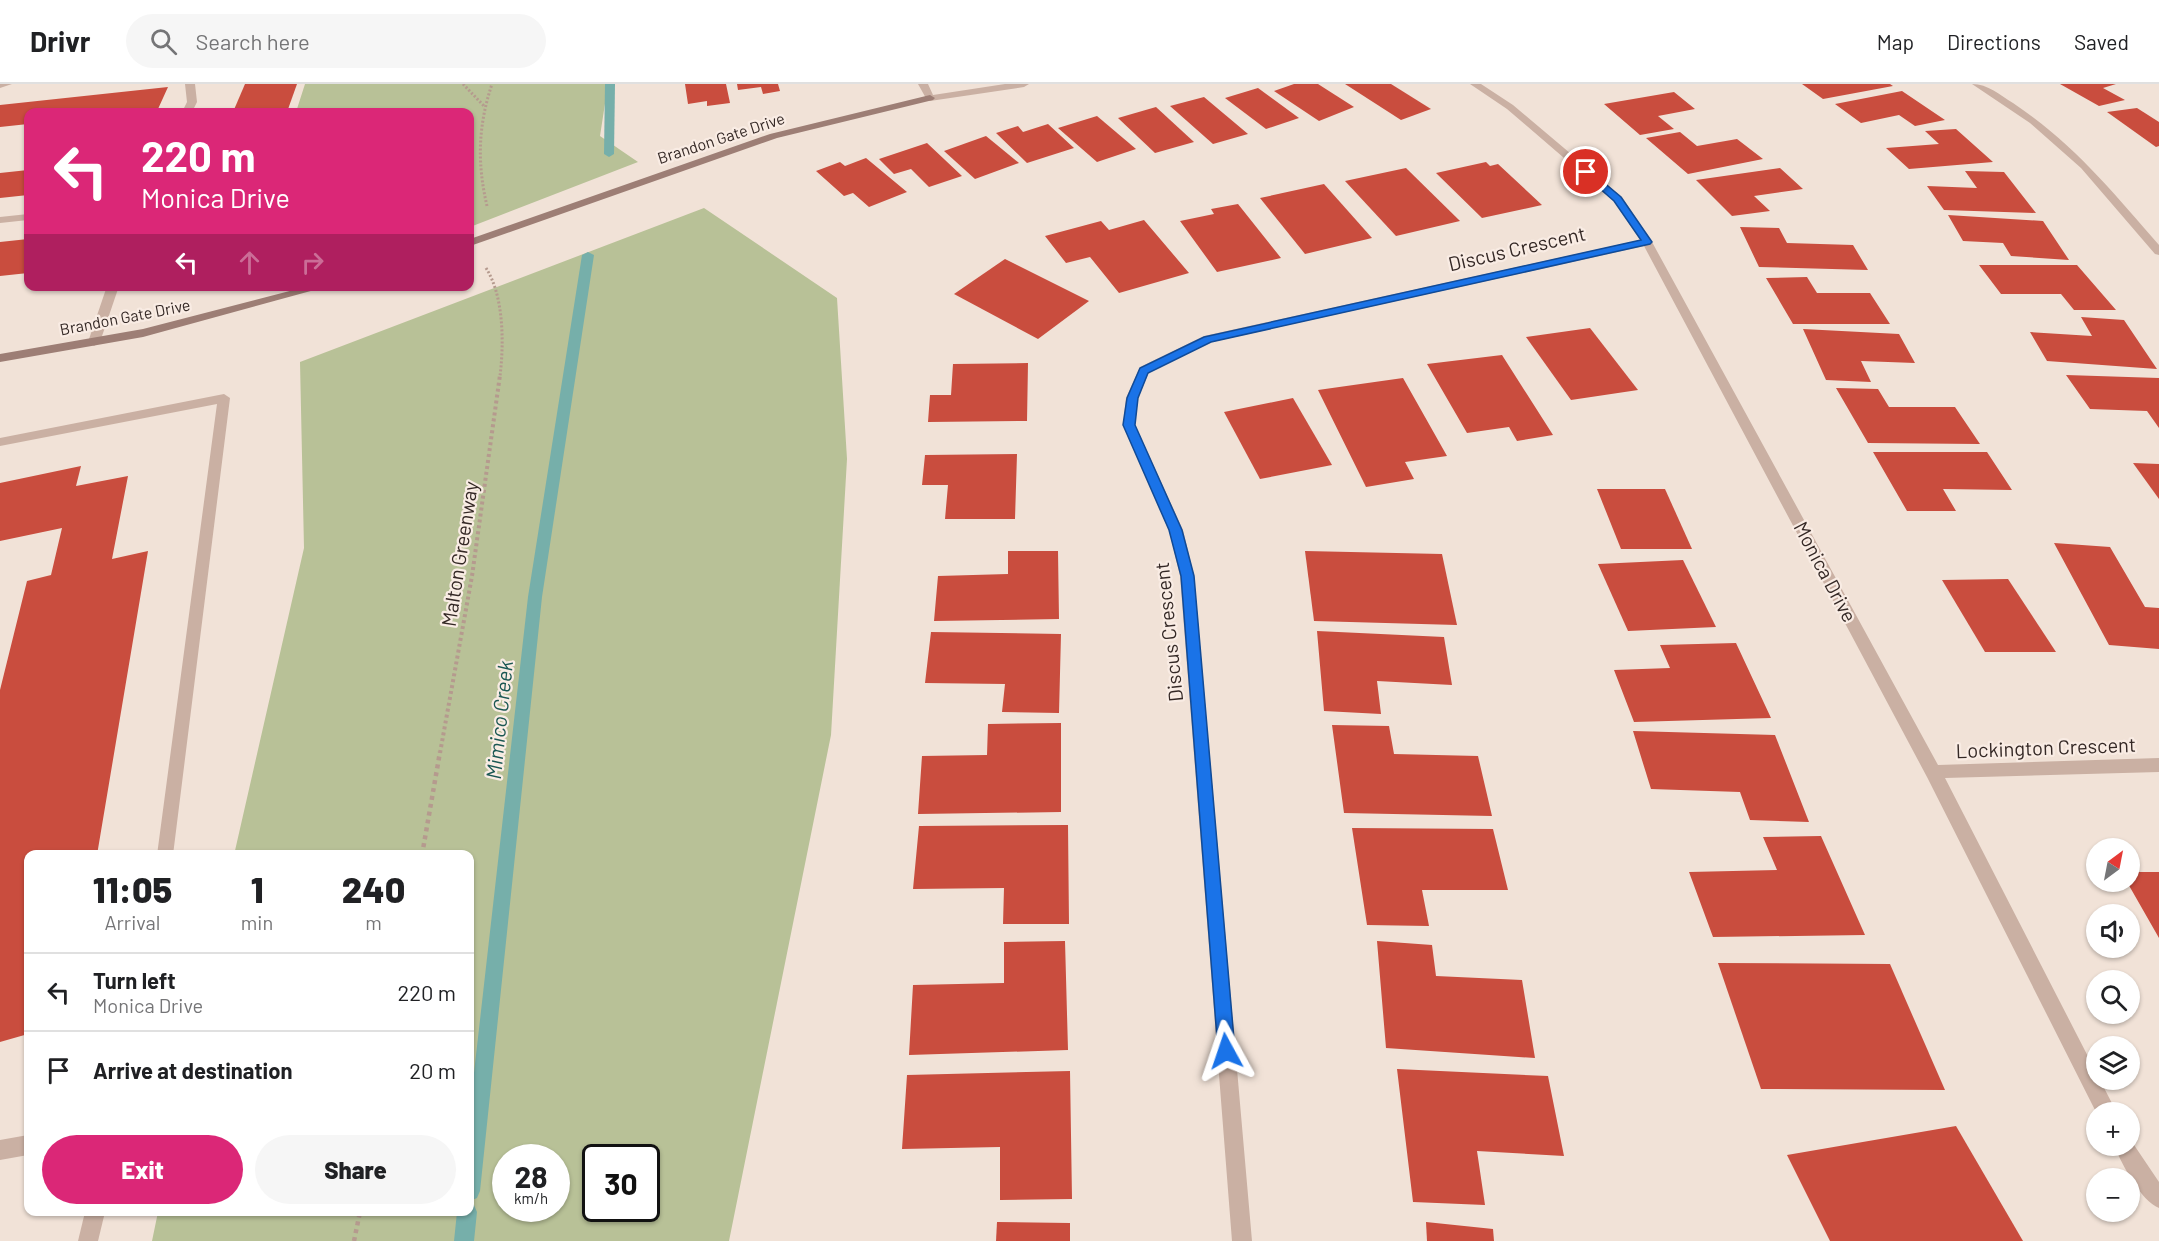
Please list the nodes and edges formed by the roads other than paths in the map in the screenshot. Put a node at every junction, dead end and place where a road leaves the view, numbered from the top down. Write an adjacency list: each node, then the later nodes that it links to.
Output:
1 (7, 84): 7 (street)
2 (190, 84): 9 (street)
3 (923, 84): 8 (street)
4 (1024, 84): 8 (street, Brandon Gate Drive)
5 (1475, 84): 13 (street, Monica Drive)
6 (1977, 84): 14 (street)
7 (0, 85)
8 (930, 98): 12 (street, Brandon Gate Drive)
9 (189, 108)
10 (24, 217): 11 (street)
11 (0, 220)
12 (474, 242)
13 (1647, 242): 21 (street, Monica Drive); 30 (street, Discus Crescent)
14 (2159, 252)
15 (111, 291): 17 (street)
16 (305, 291): 17 (street, Brandon Gate Drive)
17 (94, 342): 18 (street, Brandon Gate Drive)
18 (0, 358)
19 (0, 442): 22 (street)
20 (2159, 765): 21 (street, Lockington Crescent)
21 (1933, 772): 23 (street, Monica Drive)
22 (166, 850)
23 (2101, 1102)
24 (24, 1146): 25 (street)
25 (0, 1150)
26 (2129, 1156): 27 (street)
27 (2159, 1198)
28 (94, 1216): 29 (street)
29 (88, 1241)
30 (1242, 1241)

